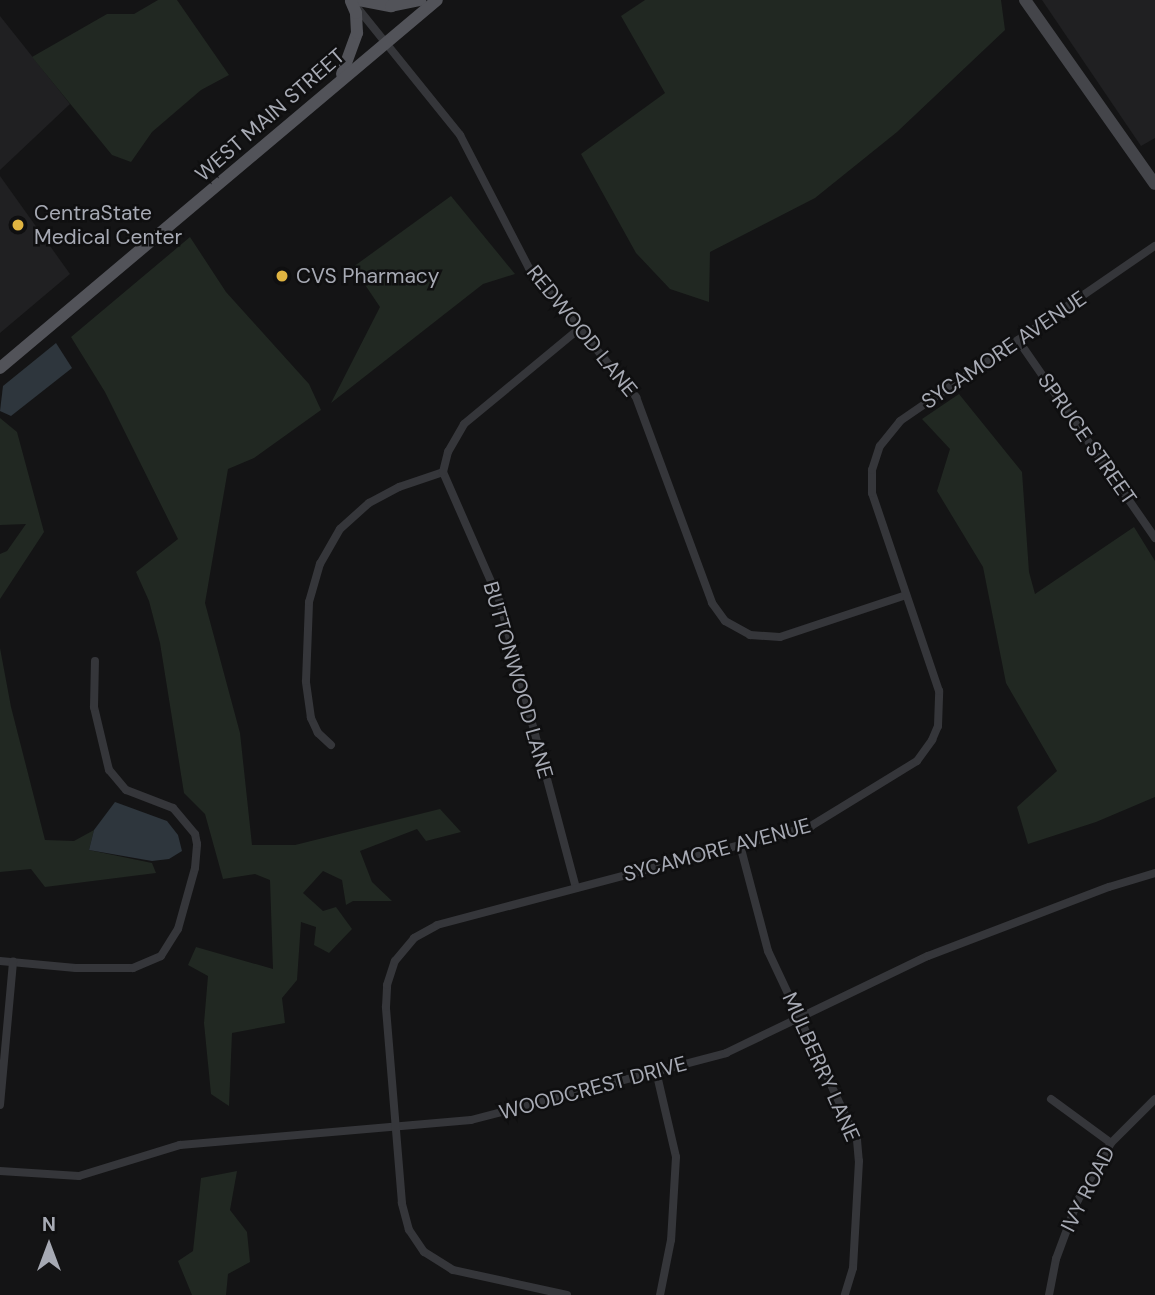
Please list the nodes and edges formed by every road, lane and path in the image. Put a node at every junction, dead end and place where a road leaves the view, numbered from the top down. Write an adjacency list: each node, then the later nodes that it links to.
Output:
1 (351, 0): 6 (street, REDWOOD LANE); 7 (main road)
2 (359, 0): 3 (main road)
3 (420, 0)
4 (437, 0): 6 (main road, WEST MAIN STREET)
5 (1025, 0): 8 (street)
6 (386, 41): 7 (main road, WEST MAIN STREET); 10 (street, REDWOOD LANE)
7 (337, 83): 12 (main road, WEST MAIN STREET)
8 (1155, 184)
9 (1155, 246): 11 (street, SYCAMORE AVENUE)
10 (580, 328): 13 (street); 15 (street, REDWOOD LANE)
11 (1018, 341): 14 (street, SPRUCE STREET); 15 (street, SYCAMORE AVENUE)
12 (0, 368)
13 (443, 472): 17 (street); 20 (street, BUTTONWOOD LANE)
14 (1155, 538)
15 (906, 595): 18 (street, SYCAMORE AVENUE)
16 (95, 661): 22 (street)
17 (331, 745)
18 (740, 845): 20 (street, SYCAMORE AVENUE); 23 (street, MULBERRY LANE)
19 (1155, 873): 23 (street, WOODCREST DRIVE)
20 (576, 888): 28 (street, SYCAMORE AVENUE)
21 (0, 961): 22 (street)
22 (13, 962): 27 (street)
23 (800, 1018): 24 (street, WOODCREST DRIVE); 33 (street, MULBERRY LANE)
24 (656, 1071): 28 (street, WOODCREST DRIVE); 32 (street)
25 (1051, 1099): 29 (street)
26 (1155, 1100): 29 (street, IVY ROAD)
27 (0, 1105)
28 (396, 1127): 30 (street, WOODCREST DRIVE); 31 (street, SYCAMORE AVENUE)
29 (1111, 1143): 34 (street, IVY ROAD)
30 (0, 1171)
31 (567, 1295)
32 (660, 1295)
33 (845, 1295)
34 (1049, 1295)

